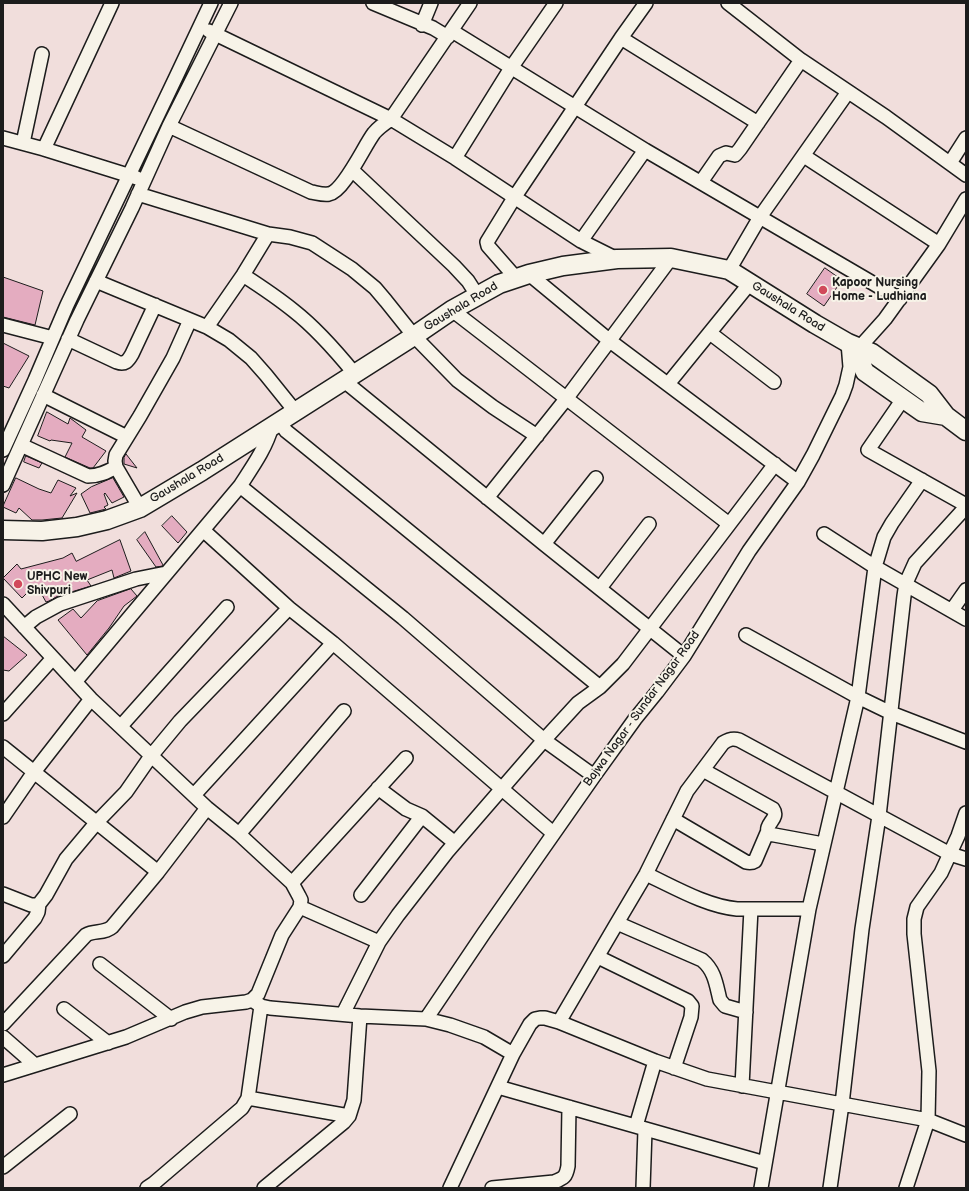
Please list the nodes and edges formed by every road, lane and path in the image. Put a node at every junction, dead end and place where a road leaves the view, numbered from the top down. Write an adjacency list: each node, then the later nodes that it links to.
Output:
1 (112, 3): 26 (street)
2 (211, 3): 11 (street)
3 (231, 3): 12 (street)
4 (373, 3): 10 (street)
5 (431, 3): 10 (street)
6 (470, 3): 13 (street)
7 (556, 3): 17 (street)
8 (646, 3): 14 (street)
9 (731, 4): 16 (street)
10 (422, 25): 13 (street)
11 (200, 27): 12 (street); 32 (street)
12 (216, 34): 20 (street); 22 (street)
13 (450, 34): 17 (street); 20 (street)
14 (621, 38): 19 (street); 21 (street)
15 (42, 54): 25 (street)
16 (801, 60): 18 (street); 21 (street)
17 (512, 68): 19 (street); 29 (street)
18 (848, 92): 28 (street); 30 (street)
19 (575, 108): 27 (street); 37 (street)
20 (391, 119): 29 (street); 31 (street)
21 (758, 123): 35 (street)
22 (169, 126): 31 (street); 34 (street)
23 (3, 138): 25 (street)
24 (966, 138): 30 (street)
25 (23, 143): 26 (street)
26 (44, 149): 32 (street)
27 (645, 150): 35 (street); 41 (street)
28 (804, 156): 39 (street); 42 (street)
29 (455, 158): 37 (street)
30 (950, 163): 33 (street)
31 (352, 170): 50 (street)
32 (130, 175): 34 (street); 59 (street)
33 (966, 175)
34 (144, 180): 36 (street)
35 (701, 182): 39 (street)
36 (138, 194): 40 (street); 48 (street)
37 (514, 198): 41 (street); 47 (street)
38 (966, 198): 42 (street)
39 (760, 217): 45 (street); 51 (street)
40 (268, 234): 46 (street); 58 (street)
41 (581, 241): 44 (street)
42 (939, 244): 51 (street)
43 (671, 258): 44 (street, Gaushala Road); 45 (street, Gaushala Road); 61 (street)
44 (617, 259): 47 (street, Gaushala Road)
45 (729, 270): 49 (street, Gaushala Road)
46 (243, 274): 56 (street); 63 (street)
47 (523, 276): 50 (street, Gaushala Road); 61 (street)
48 (96, 281): 52 (street); 60 (street)
49 (750, 283): 57 (street); 62 (street, Gaushala Road)
50 (477, 295): 53 (street, Gaushala Road)
51 (900, 299): 62 (street)
52 (155, 305): 54 (street); 60 (street)
53 (452, 310): 58 (street, Gaushala Road); 68 (street)
54 (190, 320): 56 (street); 74 (street)
55 (3, 325): 59 (street)
56 (207, 326): 69 (street)
57 (710, 333): 64 (street); 65 (street)
58 (414, 336): 63 (street, Gaushala Road); 73 (street)
59 (53, 338): 76 (street)
60 (68, 339): 66 (street)
61 (610, 341): 65 (street); 68 (street)
62 (858, 347): 67 (street); 70 (street, Gaushala Road); 81 (street, Bajwa Nagar - Sundar Nagar Road)
63 (349, 376): 69 (street, Gaushala Road); 84 (street)
64 (774, 382)
65 (668, 384): 77 (street)
66 (43, 395): 74 (street); 75 (street)
67 (903, 398): 70 (street); 80 (street)
68 (566, 399): 73 (street); 88 (street)
69 (295, 411): 71 (street, Gaushala Road)
70 (946, 416): 72 (street, Gaushala Road)
71 (276, 423): 83 (street); 86 (street, Gaushala Road); 110 (street)
72 (966, 431)
73 (537, 436): 84 (street)
74 (127, 437): 78 (street)
75 (21, 445): 78 (street); 82 (street)
76 (3, 450)
77 (775, 464): 81 (street); 88 (street)
78 (116, 467): 86 (street)
79 (596, 478): 92 (street)
80 (922, 480): 85 (street); 93 (street)
81 (798, 482): 107 (street, Bajwa Nagar - Sundar Nagar Road)
82 (3, 485)
83 (240, 486): 90 (street); 117 (street)
84 (488, 498): 92 (street)
85 (966, 506): 95 (street)
86 (140, 508): 89 (street, Gaushala Road)
87 (649, 524): 96 (street)
88 (729, 524): 104 (street)
89 (3, 530)
90 (203, 530): 94 (street); 100 (street)
91 (824, 534): 93 (street)
92 (544, 544): 96 (street)
93 (875, 567): 95 (street); 111 (street)
94 (166, 573): 103 (street); 109 (street)
95 (906, 584): 101 (street); 114 (street)
96 (600, 588): 104 (street)
97 (966, 590): 101 (street)
98 (3, 604): 103 (street)
99 (227, 607): 116 (street)
100 (289, 608): 106 (street); 120 (street)
101 (952, 610): 102 (street)
102 (966, 618)
103 (24, 627): 108 (street)
104 (650, 628): 107 (street); 110 (street)
105 (746, 635): 111 (street)
106 (333, 643): 126 (street); 128 (street)
107 (684, 656): 124 (street, Bajwa Nagar - Sundar Nagar Road)
108 (53, 658): 109 (street); 115 (street)
109 (75, 682): 112 (street)
110 (600, 687): 117 (street)
111 (858, 697): 114 (street); 127 (street)
112 (91, 699): 116 (street); 123 (street)
113 (344, 711): 138 (street)
114 (891, 713): 118 (street); 132 (street)
115 (3, 714)
116 (121, 726): 120 (street)
117 (544, 740): 124 (street); 126 (street)
118 (966, 742)
119 (3, 747): 123 (street)
120 (151, 756): 128 (street); 135 (street)
121 (406, 758): 125 (street)
122 (703, 770): 127 (street); 134 (street); 137 (street)
123 (34, 772): 133 (street); 135 (street)
124 (594, 776): 136 (street, Bajwa Nagar - Sundar Nagar Road)
125 (378, 788): 131 (street); 146 (street)
126 (501, 789): 136 (street); 139 (street)
127 (836, 792): 132 (street); 140 (street)
128 (194, 795): 129 (street)
129 (207, 808): 138 (street); 144 (street)
130 (966, 813): 142 (street)
131 (422, 816): 139 (street); 148 (street)
132 (879, 816): 142 (street); 178 (street)
133 (3, 817)
134 (673, 819): 137 (street); 145 (street)
135 (97, 822): 144 (street); 149 (street)
136 (554, 833): 164 (street, Bajwa Nagar - Sundar Nagar Road)
137 (768, 833): 140 (street)
138 (239, 834): 146 (street)
139 (455, 842): 154 (street)
140 (823, 844): 152 (street)
141 (966, 846): 142 (street)
142 (950, 854): 143 (street); 182 (street)
143 (966, 859)
144 (158, 872): 166 (street)
145 (646, 874): 151 (street); 153 (street)
146 (292, 883): 150 (street)
147 (3, 894): 149 (street)
148 (361, 895)
149 (39, 904): 155 (street)
150 (300, 907): 154 (street); 158 (street)
151 (751, 909): 152 (street); 160 (street)
152 (809, 909): 176 (street)
153 (617, 923): 156 (street); 160 (street)
154 (379, 942): 161 (street)
155 (4, 954)
156 (598, 957): 165 (street); 172 (street)
157 (100, 964): 163 (street)
158 (256, 1003): 161 (street); 163 (street); 177 (street)
159 (64, 1009): 168 (street)
160 (746, 1012): 174 (street)
161 (343, 1014): 162 (street)
162 (360, 1016): 164 (street); 181 (street)
163 (171, 1019): 168 (street)
164 (426, 1019): 169 (street)
165 (559, 1022): 169 (street); 170 (street)
166 (3, 1024)
167 (3, 1037): 171 (street)
168 (108, 1043): 171 (street)
169 (514, 1054): 175 (street)
170 (655, 1061): 172 (street); 183 (street)
171 (35, 1065): 173 (street)
172 (674, 1068): 174 (street)
173 (3, 1074)
174 (742, 1086): 176 (street)
175 (498, 1087): 179 (street); 189 (street)
176 (777, 1092): 178 (street); 185 (street)
177 (248, 1098): 181 (street); 187 (street)
178 (842, 1104): 182 (street); 193 (street)
179 (569, 1107): 183 (street); 190 (street)
180 (70, 1114): 186 (street)
181 (349, 1116): 188 (street)
182 (928, 1120): 184 (street); 194 (street)
183 (641, 1128): 185 (street); 191 (street)
184 (966, 1135)
185 (766, 1163): 192 (street)
186 (3, 1167)
187 (147, 1188)
188 (264, 1188)
189 (450, 1188)
190 (492, 1188)
191 (643, 1188)
192 (761, 1188)
193 (830, 1188)
194 (906, 1188)

